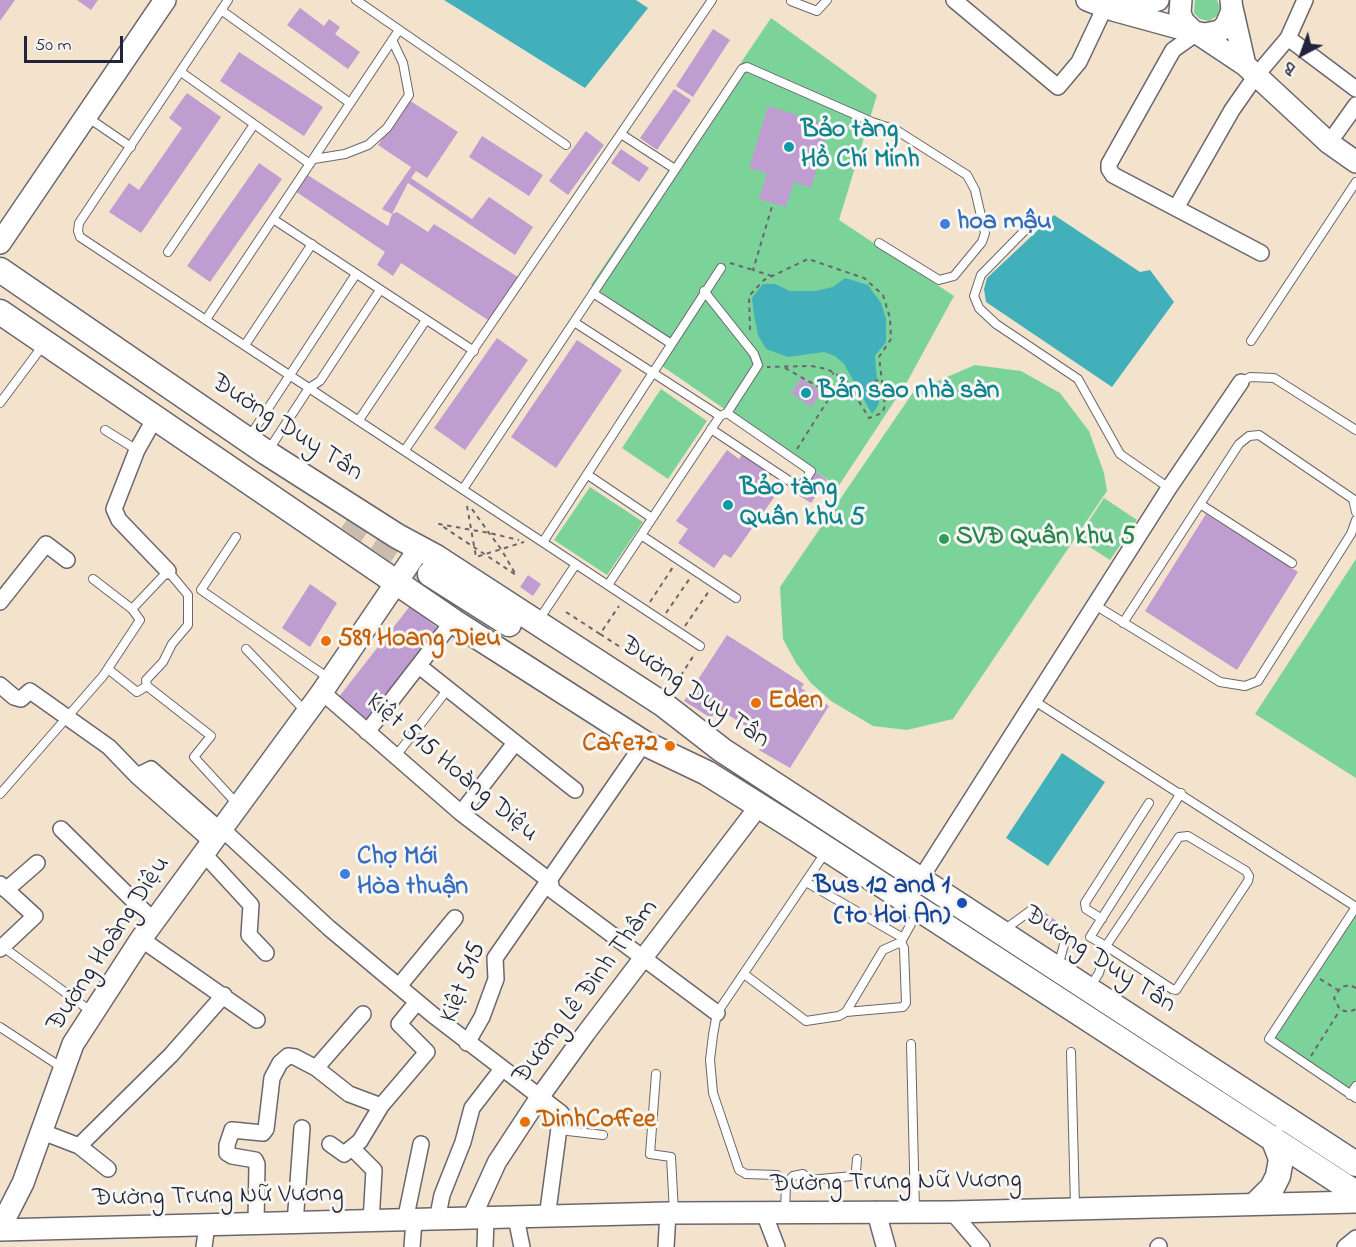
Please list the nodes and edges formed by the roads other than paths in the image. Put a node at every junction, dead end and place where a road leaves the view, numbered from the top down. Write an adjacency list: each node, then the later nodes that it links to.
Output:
1 (165, 0): 23 (main road)
2 (228, 0): 13 (lane)
3 (356, 0): 14 (lane)
4 (711, 0): 25 (lane)
5 (827, 0): 10 (lane)
6 (954, 0): 12 (street)
7 (1158, 0): 12 (main road)
8 (1181, 0): 15 (main road)
9 (1305, 0): 16 (street)
10 (791, 1)
11 (1232, 4): 15 (main road); 18 (main road)
12 (1102, 6): 15 (main road)
13 (221, 10): 19 (lane); 21 (lane)
14 (399, 30): 17 (lane); 27 (lane)
15 (1197, 33): 18 (main road); 33 (street)
16 (1288, 38): 18 (street); 20 (street)
17 (392, 40): 21 (lane); 29 (lane)
18 (1250, 71): 26 (main road); 33 (street)
19 (181, 72): 24 (lane); 28 (lane)
20 (1356, 89)
21 (350, 104): 29 (lane)
22 (1356, 105): 26 (street)
23 (87, 117): 28 (lane); 36 (main road)
24 (253, 126): 29 (lane); 39 (lane)
25 (621, 134): 31 (lane); 55 (lane)
26 (1329, 144): 30 (main road)
27 (566, 145)
28 (131, 147): 48 (lane)
29 (312, 162): 35 (lane)
30 (1356, 162)
31 (675, 169): 37 (lane); 46 (lane)
32 (1356, 182): 51 (lane)
33 (1176, 208): 40 (street)
34 (1037, 218): 73 (lane)
35 (273, 219): 38 (lane); 48 (lane)
36 (0, 243)
37 (879, 243)
38 (312, 244): 43 (lane); 54 (lane)
39 (168, 252)
40 (1261, 254)
41 (721, 268): 45 (lane)
42 (0, 270): 63 (main road, Đường Duy Tân)
43 (356, 274): 44 (lane); 57 (lane)
44 (380, 290): 49 (lane); 59 (lane)
45 (704, 291): 53 (lane); 61 (lane)
46 (593, 293): 50 (lane); 53 (lane)
47 (0, 312): 52 (main road, Đường Duy Tân)
48 (207, 318): 54 (lane)
49 (426, 320): 55 (lane); 64 (lane)
50 (574, 322): 56 (lane); 74 (lane)
51 (1251, 341)
52 (46, 343): 60 (lane); 62 (main road, Đường Duy Tân)
53 (670, 343): 56 (lane)
54 (245, 345): 57 (lane)
55 (474, 351): 71 (lane)
56 (655, 373): 61 (lane); 72 (lane)
57 (290, 375): 59 (lane); 68 (lane)
58 (1241, 382): 66 (lane); 73 (street)
59 (309, 388): 64 (lane); 68 (lane)
60 (0, 403)
61 (723, 415): 65 (lane); 65 (lane)
62 (155, 417): 69 (main road, Đường Duy Tân); 70 (street)
63 (218, 420): 68 (main road, Đường Duy Tân); 69 (main road)
64 (359, 420): 71 (lane)
65 (711, 429): 77 (lane)
66 (1356, 429)
67 (105, 430): 70 (lane)
68 (257, 446): 82 (main road, Đường Duy Tân)
69 (199, 448): 88 (main road, Đường Duy Tân)
70 (136, 450): 86 (street)
71 (405, 450): 74 (lane)
72 (588, 475): 77 (lane); 81 (lane)
73 (1169, 488): 93 (street)
74 (463, 489): 81 (lane)
75 (1200, 504): 76 (lane); 84 (lane); 97 (lane)
76 (1356, 512)
77 (652, 518): 79 (lane)
78 (1356, 520): 97 (lane)
79 (641, 535): 89 (lane); 91 (lane)
80 (236, 537): 104 (lane)
81 (543, 542): 85 (lane)
82 (419, 549): 88 (main road, Đường Hoàng Diệu); 96 (main road, Đường Duy Tân)
83 (67, 560): 90 (street)
84 (1292, 563)
85 (576, 564): 89 (lane); 96 (lane)
86 (168, 571): 94 (lane); 103 (lane)
87 (93, 579): 94 (lane)
88 (397, 584): 95 (main road, Đường Duy Tân); 104 (main road, Đường Hoàng Diệu)
89 (608, 585): 98 (lane)
90 (5, 586): 92 (street)
91 (736, 598)
92 (0, 602)
93 (1095, 605): 97 (lane); 106 (street)
94 (132, 609): 101 (lane)
95 (453, 621): 100 (street); 111 (main road, Đường Duy Tân)
96 (537, 622): 112 (main road, Đường Duy Tân)
97 (1124, 623)
98 (700, 646)
99 (246, 649): 107 (lane)
100 (419, 666): 105 (street); 109 (street)
101 (108, 669): 103 (lane); 108 (lane)
102 (0, 685): 108 (street)
103 (147, 686): 119 (lane)
104 (326, 686): 107 (main road, Đường Hoàng Diệu); 109 (street, Kiệt 515 Hoàng Diệu)
105 (448, 689): 110 (street); 113 (lane)
106 (1034, 700): 117 (lane); 126 (street)
107 (307, 713): 119 (main road, Đường Hoàng Diệu)
108 (66, 715): 116 (lane); 123 (street)
109 (366, 732): 113 (street, Kiệt 515 Hoàng Diệu)
110 (515, 743): 115 (street); 121 (street)
111 (644, 743): 114 (main road, Đường Duy Tân); 127 (street, Kiệt 515)
112 (722, 750): 114 (main road); 126 (main road, Đường Duy Tân)
113 (395, 757): 121 (street, Kiệt 515 Hoàng Diệu)
114 (707, 773): 120 (main road, Đường Duy Tân)
115 (575, 790)
116 (0, 794)
117 (1181, 794): 133 (lane); 163 (lane)
118 (1149, 804): 133 (lane)
119 (239, 806): 123 (main road, Đường Hoàng Diệu)
120 (759, 806): 124 (main road, Đường Duy Tân); 142 (street, Đường Lê Đình Thâm)
121 (461, 813): 127 (street, Kiệt 515 Hoàng Diệu)
122 (62, 829): 134 (street)
123 (215, 839): 134 (main road, Đường Hoàng Diệu); 141 (street); 145 (street)
124 (828, 849): 128 (lane); 130 (main road, Đường Duy Tân)
125 (37, 863): 129 (street)
126 (920, 879): 130 (street); 135 (main road, Đường Duy Tân)
127 (550, 881): 142 (street, Kiệt 515 Hoàng Diệu); 155 (street, Kiệt 515)
128 (806, 882): 138 (lane); 144 (lane)
129 (3, 887): 140 (street)
130 (913, 904): 138 (lane); 170 (main road, Đường Duy Tân)
131 (1030, 911): 135 (lane)
132 (455, 918): 145 (street)
133 (1102, 919): 139 (lane)
134 (154, 921): 137 (main road, Đường Hoàng Diệu)
135 (1002, 932): 143 (main road, Đường Duy Tân)
136 (1066, 937): 143 (lane)
137 (141, 939): 147 (street); 150 (main road, Đường Hoàng Diệu)
138 (902, 940): 149 (lane); 149 (lane)
139 (1106, 946): 139 (lane); 146 (lane)
140 (1, 948): 150 (lane)
141 (266, 953)
142 (644, 958): 151 (street, Kiệt 515 Hoàng Diệu); 164 (street, Đường Lê Đình Thâm)
143 (1058, 968): 146 (main road, Đường Duy Tân)
144 (744, 974): 149 (lane); 151 (lane)
145 (399, 986): 148 (street)
146 (1090, 989): 176 (main road, Đường Duy Tân)
147 (224, 995): 153 (street); 173 (street)
148 (417, 1002): 155 (street); 165 (street)
149 (846, 1012)
150 (93, 1013): 160 (main road, Đường Hoàng Diệu)
151 (717, 1013): 178 (lane)
152 (363, 1014): 158 (street)
153 (257, 1020)
154 (0, 1027): 160 (lane)
155 (467, 1043): 159 (street)
156 (911, 1044): 184 (lane)
157 (1071, 1052): 182 (lane)
158 (316, 1068): 165 (street); 194 (street)
159 (502, 1069): 164 (street); 191 (street)
160 (64, 1070): 168 (main road, Đường Hoàng Diệu)
161 (656, 1074): 186 (lane)
162 (1356, 1086): 163 (lane)
163 (1353, 1097)
164 (539, 1098): 167 (street); 190 (street, Đường Lê Đình Thâm)
165 (381, 1106): 174 (street)
166 (302, 1128): 195 (street)
167 (559, 1130): 169 (lane); 189 (street)
168 (40, 1131): 173 (street); 197 (main road, Đường Hoàng Diệu)
169 (603, 1135)
170 (1273, 1138): 179 (main road, Đường Duy Tân); 180 (main road)
171 (330, 1144): 174 (street)
172 (422, 1144): 192 (street)
173 (79, 1146): 177 (street)
174 (352, 1148): 193 (street)
175 (857, 1159): 178 (lane)
176 (1356, 1164)
177 (108, 1169)
178 (786, 1184): 187 (lane)
179 (1356, 1193)
180 (1258, 1202): 181 (main road, Đường Trưng Nữ Vương); 182 (main road, Đường Trưng Nữ Vương)
181 (1356, 1202)
182 (1075, 1208): 185 (main road, Đường Trưng Nữ Vương)
183 (876, 1211): 184 (main road, Đường Trưng Nữ Vương); 187 (main road, Đường Trưng Nữ Vương); 205 (street)
184 (915, 1212): 185 (main road, Đường Trưng Nữ Vương)
185 (952, 1212): 206 (street)
186 (671, 1213): 187 (main road, Đường Trưng Nữ Vương); 189 (main road, Đường Trưng Nữ Vương); 203 (street)
187 (775, 1213): 204 (street)
188 (516, 1218): 189 (main road, Đường Trưng Nữ Vương); 190 (main road, Đường Trưng Nữ Vương); 202 (street)
189 (547, 1218)
190 (478, 1219): 191 (main road, Đường Trưng Nữ Vương); 201 (street)
191 (437, 1220): 192 (main road, Đường Trưng Nữ Vương)
192 (410, 1221): 193 (main road, Đường Trưng Nữ Vương); 200 (street)
193 (371, 1222): 195 (main road, Đường Trưng Nữ Vương)
194 (256, 1224): 195 (main road, Đường Trưng Nữ Vương); 196 (main road, Đường Trưng Nữ Vương)
195 (295, 1224)
196 (207, 1226): 197 (main road, Đường Trưng Nữ Vương); 199 (street)
197 (0, 1229)
198 (1356, 1238): 207 (street)
199 (204, 1247)
200 (412, 1247)
201 (484, 1247)
202 (522, 1247)
203 (666, 1247)
204 (777, 1247)
205 (886, 1247)
206 (982, 1247)
207 (1345, 1247)

